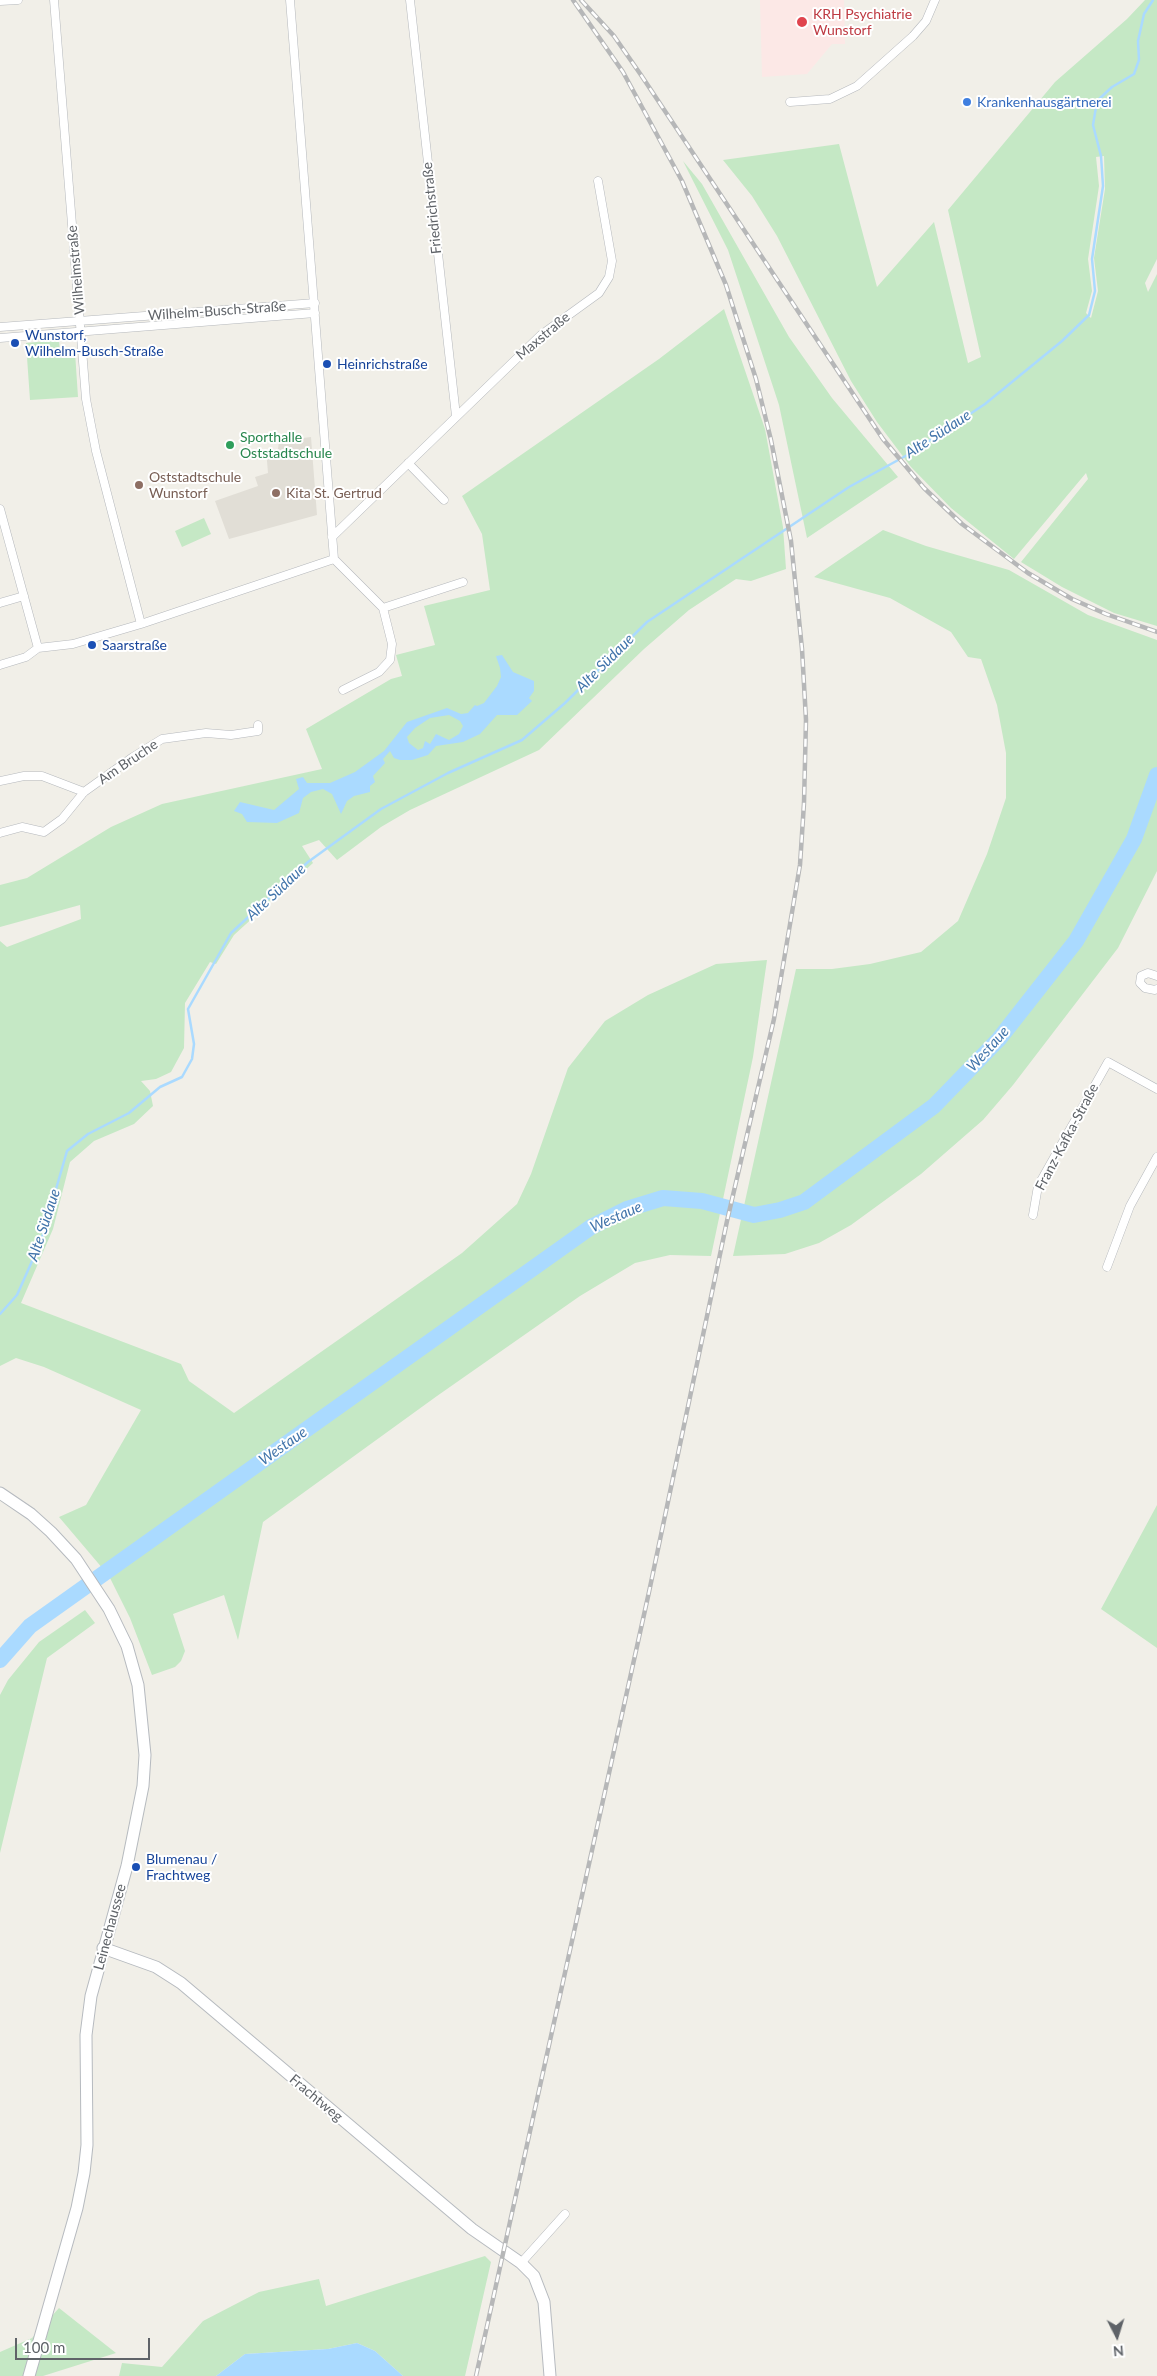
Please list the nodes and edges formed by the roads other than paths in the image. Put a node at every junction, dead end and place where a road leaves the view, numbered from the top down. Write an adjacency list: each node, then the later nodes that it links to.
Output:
1 (18, 0): 6 (street)
2 (54, 0): 11 (street, Wilhelmstraße)
3 (290, 0): 9 (street)
4 (410, 0): 15 (street, Friedrichstraße)
5 (935, 0): 7 (street)
6 (0, 1)
7 (790, 102)
8 (598, 181): 15 (street, Maxstraße)
9 (315, 303): 10 (street); 11 (street, Wilhelm-Busch-Straße)
10 (315, 313): 13 (street, Wilhelm-Busch-Straße); 19 (street)
11 (80, 321): 12 (street, Wilhelm-Busch-Straße); 13 (street, Wilhelmstraße)
12 (0, 327)
13 (81, 332): 14 (street, Wilhelm-Busch-Straße); 26 (street, Wilhelmstraße)
14 (0, 338)
15 (456, 416): 16 (street, Maxstraße)
16 (408, 463): 17 (street); 19 (street, Maxstraße)
17 (444, 500)
18 (0, 509): 20 (street)
19 (332, 537): 21 (street)
20 (4, 540): 23 (street)
21 (334, 559): 25 (street); 26 (street)
22 (463, 582): 25 (street)
23 (24, 596): 24 (street); 27 (street)
24 (0, 603)
25 (383, 608): 29 (street)
26 (141, 624): 27 (street)
27 (38, 648): 28 (street)
28 (0, 665)
29 (342, 690)
30 (258, 725): 32 (street, Am Bruche)
31 (0, 781): 32 (street, Am Bruche)
32 (84, 792): 33 (street, Am Bruche)
33 (0, 833)
34 (1157, 976): 35 (street)
35 (1157, 989)
36 (1157, 1089): 38 (street, Franz-Kafka-Straße)
37 (1157, 1157): 39 (street)
38 (1033, 1215)
39 (1106, 1267)
40 (0, 1493): 41 (street, Leinechaussee)
41 (103, 1948): 43 (street, Frachtweg); 44 (street, Leinechaussee)
42 (565, 2214): 43 (street)
43 (520, 2262): 45 (street, Frachtweg)
44 (29, 2376)
45 (550, 2376)

